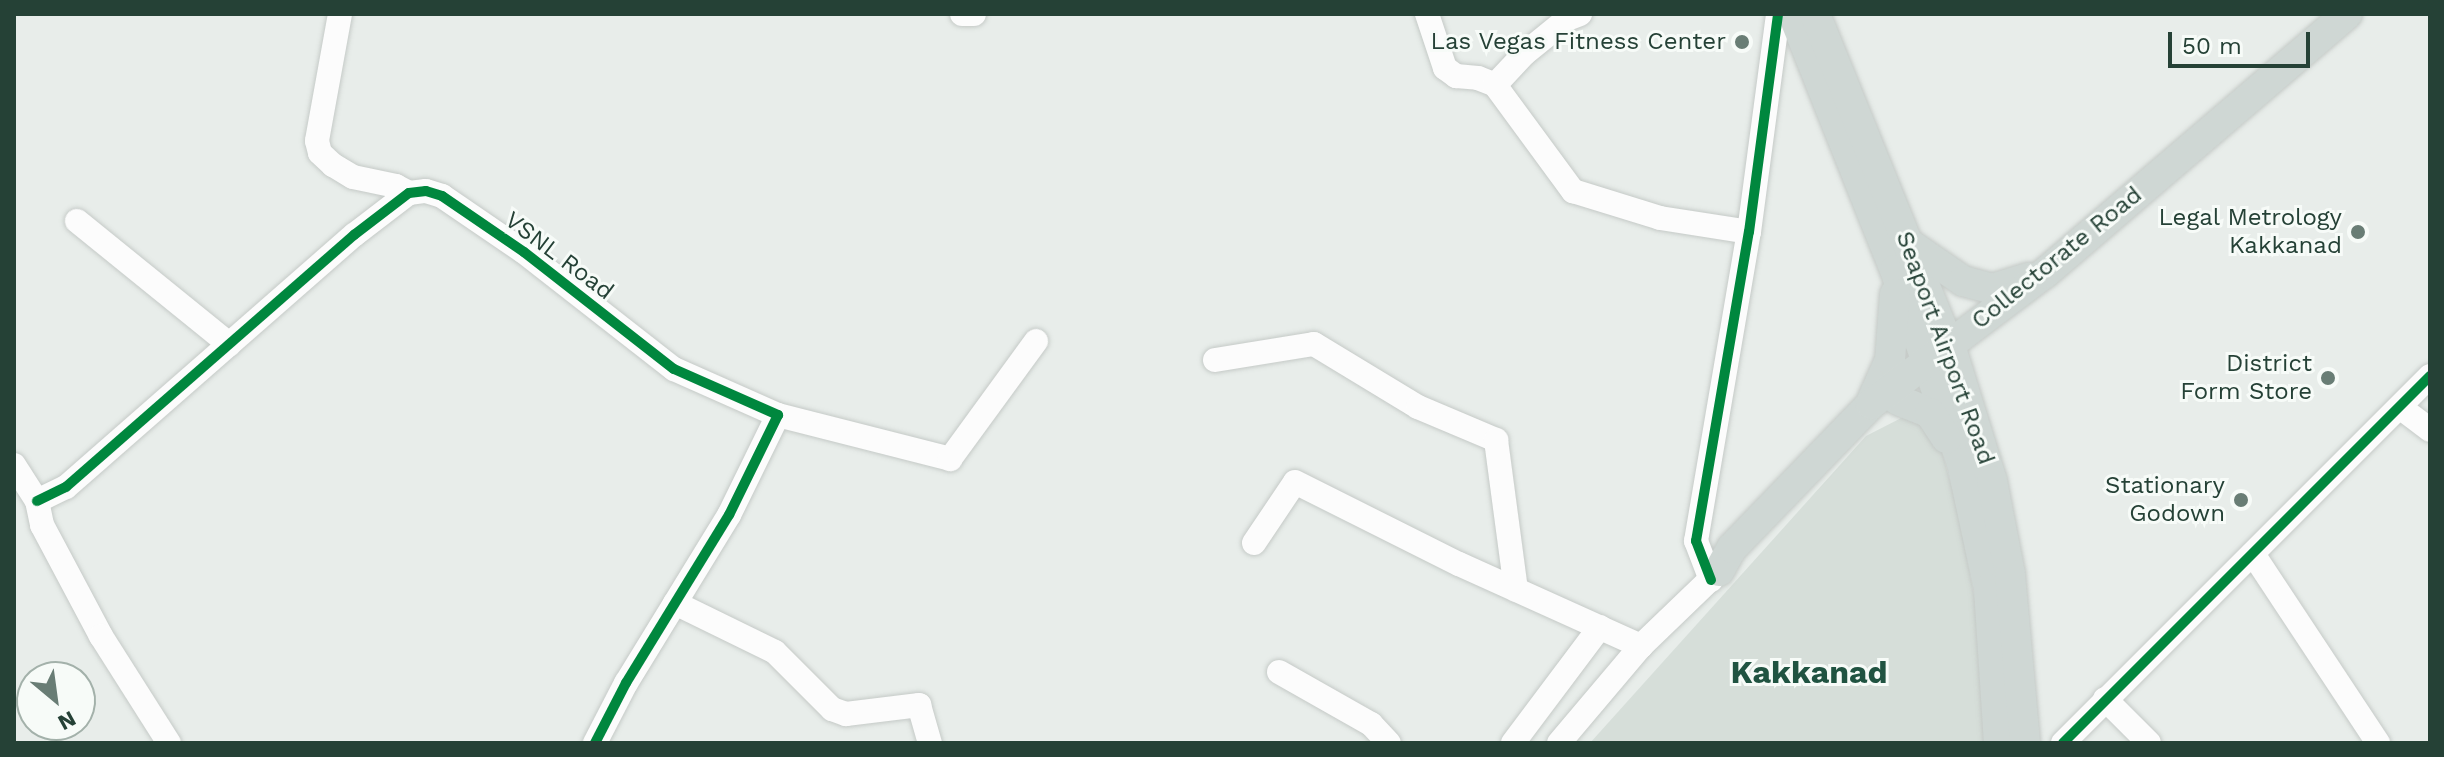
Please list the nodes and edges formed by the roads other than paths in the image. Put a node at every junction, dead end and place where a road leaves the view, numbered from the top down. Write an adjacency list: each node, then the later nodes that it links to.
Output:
1 (340, 14): 11 (street, VSNL Road)
2 (962, 14): 3 (street)
3 (974, 14)
4 (1427, 14): 10 (street)
5 (1580, 14): 10 (street)
6 (1778, 14): 13 (street)
7 (1793, 14): 15 (main road, Seaport Airport Road)
8 (1815, 14): 14 (main road, Seaport Airport Road)
9 (2347, 14): 16 (main road, Collectorate Road)
10 (1495, 85): 13 (street)
11 (409, 193): 18 (street); 24 (street, VSNL Road)
12 (77, 221): 18 (street)
13 (1749, 232): 31 (street)
14 (1908, 243): 16 (main road); 20 (main road, Seaport Airport Road)
15 (1895, 270): 20 (main road, Seaport Airport Road); 22 (main road)
16 (2045, 273): 20 (main road, Collectorate Road)
17 (1036, 341): 24 (street, VSNL Road)
18 (229, 344): 28 (street)
19 (1215, 360): 32 (street)
20 (1940, 361): 22 (main road, Collectorate Road); 26 (main road, Seaport Airport Road); 45 (main road, Seaport Airport Road)
21 (2430, 376): 23 (street)
22 (1884, 402): 26 (main road); 31 (main road, Collectorate Road)
23 (2401, 408): 25 (street); 30 (street)
24 (778, 415): 33 (street)
25 (2430, 430)
26 (1962, 463): 44 (main road, Seaport Airport Road)
27 (14, 465): 28 (street)
28 (37, 501): 38 (street)
29 (1254, 543): 32 (street)
30 (2253, 554): 37 (street); 48 (street)
31 (1711, 574): 35 (street)
32 (1516, 590): 34 (street)
33 (675, 603): 39 (street); 40 (street)
34 (1600, 627): 35 (street); 42 (street)
35 (1641, 646): 43 (street)
36 (1279, 672): 41 (street)
37 (2105, 699): 46 (street); 47 (street)
38 (169, 743)
39 (595, 743)
40 (930, 743)
41 (1389, 743)
42 (1513, 743)
43 (1559, 743)
44 (1999, 743)
45 (2025, 743)
46 (2063, 743)
47 (2149, 743)
48 (2378, 743)

